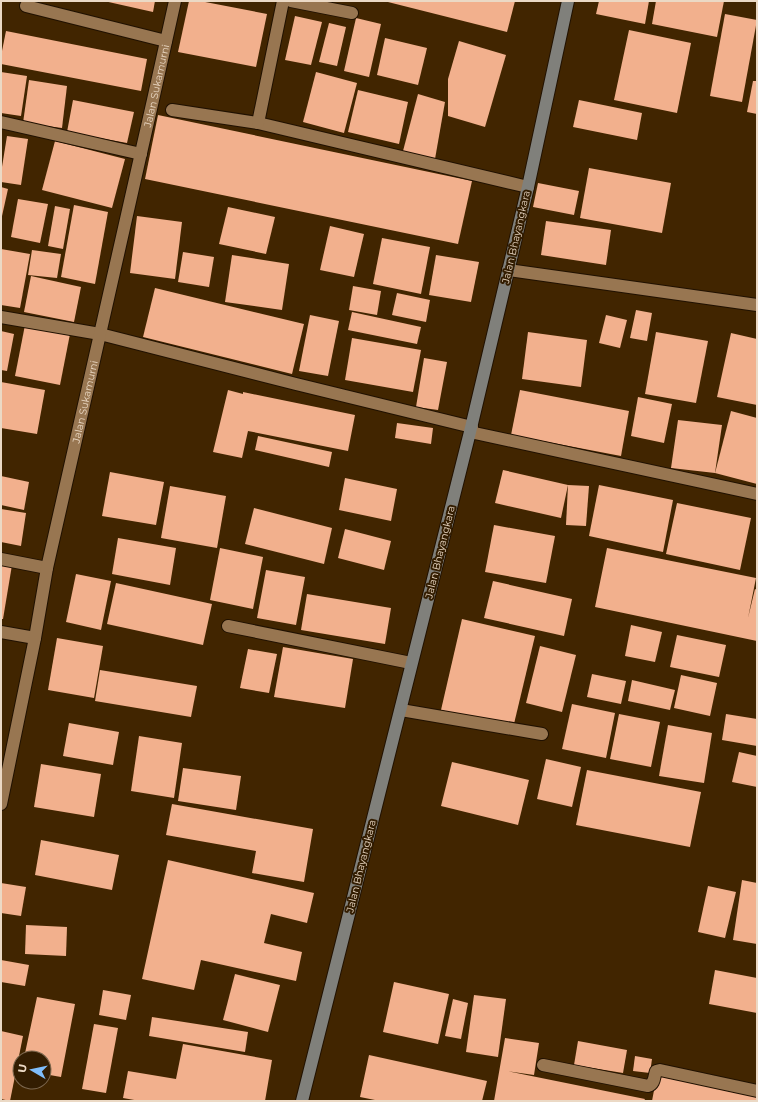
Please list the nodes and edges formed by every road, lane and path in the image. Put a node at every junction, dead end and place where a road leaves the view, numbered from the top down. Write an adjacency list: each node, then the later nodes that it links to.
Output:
1 (175, 1): 7 (street, Jalan Sukamurni)
2 (283, 1): 10 (street)
3 (292, 1): 6 (street)
4 (568, 1): 12 (main road, Jalan Bhayangkara)
5 (26, 6): 7 (street)
6 (352, 13)
7 (166, 41): 11 (street, Jalan Sukamurni)
8 (172, 110): 10 (street)
9 (1, 122): 11 (street)
10 (258, 123): 12 (street)
11 (141, 154): 16 (street, Jalan Sukamurni)
12 (528, 187): 13 (main road, Jalan Bhayangkara)
13 (508, 270): 14 (street); 17 (main road, Jalan Bhayangkara)
14 (757, 305)
15 (1, 317): 16 (street)
16 (100, 334): 17 (street); 20 (street, Jalan Sukamurni)
17 (471, 429): 18 (street); 24 (main road, Jalan Bhayangkara)
18 (757, 494)
19 (1, 559): 20 (street)
20 (47, 568): 23 (street, Jalan Sukamurni)
21 (228, 626): 24 (street)
22 (1, 632): 23 (street)
23 (35, 638): 27 (street, Jalan Sukamurni)
24 (412, 663): 25 (main road, Jalan Bhayangkara)
25 (400, 710): 26 (street); 30 (main road, Jalan Bhayangkara)
26 (542, 734)
27 (1, 804)
28 (543, 1065): 29 (street)
29 (757, 1091)
30 (302, 1101)

